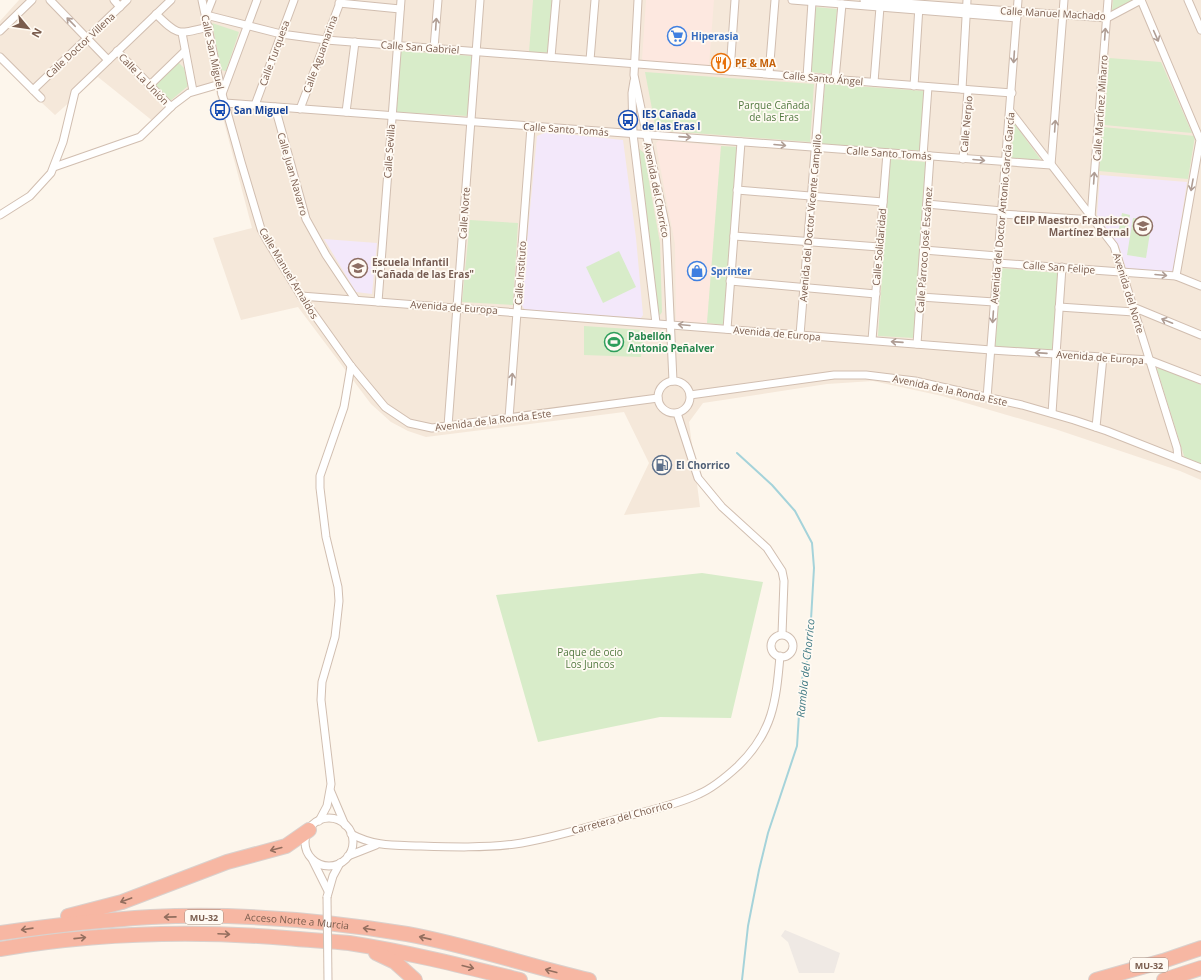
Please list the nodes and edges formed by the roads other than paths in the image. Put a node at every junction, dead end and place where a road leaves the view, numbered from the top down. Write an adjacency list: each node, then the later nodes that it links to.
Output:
1 (32, 0): 43 (street)
2 (50, 0): 46 (street, Calle La Unión, one-way to 2)
3 (114, 0): 32 (street)
4 (127, 0): 32 (street, Calle Doctor Villena)
5 (171, 0): 35 (street)
6 (202, 0): 36 (street, Calle San Miguel)
7 (212, 0): 36 (street)
8 (257, 0): 41 (street)
9 (294, 0): 45 (street, Calle Turquesa)
10 (401, 0): 33 (street, Calle Sevilla)
11 (438, 0): 50 (street, one-way to 11)
12 (480, 0): 53 (street, Calle Norte)
13 (556, 0): 55 (street)
14 (595, 0): 57 (street)
15 (638, 0): 58 (street, Avenida del Chorrico)
16 (735, 0): 59 (street)
17 (775, 0): 60 (street)
18 (792, 0): 28 (street, Calle Manuel Machado)
19 (864, 0): 30 (street, Calle Manuel Machado)
20 (967, 0): 34 (street, Calle Nerpio)
21 (1018, 0): 37 (street, Avenida del Doctor Antonio García García)
22 (1064, 0): 38 (street)
23 (1108, 0): 39 (street, Calle Martínez Miñarro)
24 (1141, 0): 39 (street, Calle Manuel Machado); 110 (street, one-way to 110)
25 (1188, 0): 42 (street)
26 (825, 1): 28 (street, Calle Manuel Machado); 29 (street, Calle Manuel Machado)
27 (340, 2): 33 (street); 47 (street, Calle Aguamarina)
28 (812, 2): 62 (street)
29 (842, 4): 30 (street, Calle Manuel Machado); 64 (street)
30 (875, 4): 31 (street, Calle Manuel Machado); 65 (street)
31 (919, 5): 34 (street, Calle Manuel Machado); 68 (street)
32 (120, 7): 46 (street, Calle Doctor Villena)
33 (400, 9): 49 (street, Calle Sevilla)
34 (966, 11): 37 (street, Calle Manuel Machado); 70 (street, Calle Nerpio)
35 (156, 14): 44 (street); 51 (street)
36 (206, 15): 40 (street, Calle San Miguel); 41 (street, Calle San Gabriel)
37 (1017, 15): 38 (street, Calle Manuel Machado); 73 (street, Avenida del Doctor Antonio García García, one-way to 73)
38 (1063, 15): 39 (street, Calle Manuel Machado); 94 (street, one-way to 38)
39 (1107, 18): 102 (street, Calle Martínez Miñarro, one-way to 39)
40 (209, 27): 44 (street); 66 (street, Calle San Miguel)
41 (248, 27): 45 (street, Calle San Gabriel); 74 (street)
42 (1201, 30)
43 (0, 31)
44 (182, 33): 52 (street)
45 (281, 34): 47 (street, Calle San Gabriel); 77 (street, Calle Turquesa)
46 (86, 38): 56 (street, Calle La Unión); 71 (street, Calle Doctor Villena)
47 (326, 40): 48 (street, Calle San Gabriel); 80 (street, Calle Aguamarina)
48 (355, 42): 49 (street, Calle San Gabriel); 82 (street)
49 (398, 46): 50 (street, Calle San Gabriel); 83 (street, Calle Sevilla)
50 (434, 48): 53 (street, Calle San Gabriel)
51 (117, 51): 56 (street); 67 (street, Calle La Unión)
52 (185, 51): 67 (street); 72 (street)
53 (476, 52): 55 (street, Calle San Gabriel); 84 (street, Calle Norte)
54 (0, 57): 71 (street)
55 (551, 57): 57 (street, Calle San Gabriel)
56 (108, 60): 95 (street)
57 (590, 60): 58 (street, Calle San Gabriel)
58 (635, 63): 59 (street, Calle Santo Ángel); 61 (street, Avenida del Chorrico)
59 (730, 71): 60 (street, Calle Santo Ángel)
60 (769, 74): 62 (street, Calle Santo Ángel)
61 (634, 75): 86 (street, Avenida del Chorrico); 87 (street, Avenida del Chorrico)
62 (807, 77): 63 (street, Calle Santo Ángel)
63 (821, 78): 64 (street, Calle Santo Ángel); 89 (street, Avenida del Doctor Vicente Campillo)
64 (835, 79): 65 (street, Calle Santo Ángel)
65 (874, 82): 68 (street, Calle Santo Ángel)
66 (220, 84): 72 (street); 74 (street, Calle San Miguel)
67 (150, 85): 79 (street, Calle La Unión)
68 (914, 86): 69 (street, Calle Santo Ángel)
69 (928, 87): 70 (street, Calle Santo Ángel); 91 (street, Calle Párroco José Escámez)
70 (965, 89): 73 (street, Calle Santo Ángel); 92 (street, Calle Nerpio)
71 (33, 90): 75 (street)
72 (193, 92): 79 (street)
73 (1012, 93): 81 (street, Avenida del Doctor Antonio García García)
74 (222, 94): 76 (street, Calle San Miguel)
75 (41, 98)
76 (225, 103): 77 (street, Calle Santo Tomás); 115 (street, Calle Manuel Arnaldos)
77 (255, 105): 78 (street, Calle Santo Tomás)
78 (274, 107): 80 (street, Calle Santo Tomás); 117 (street, Calle Juan Navarro)
79 (171, 108): 95 (street)
80 (300, 109): 82 (street, Calle Santo Tomás)
81 (1010, 111): 93 (street, Avenida del Doctor Antonio García García); 94 (street, Avenida del Norte)
82 (346, 112): 83 (street, Calle Santo Tomás)
83 (392, 116): 84 (street, Calle Santo Tomás); 118 (street, Calle Sevilla)
84 (471, 122): 85 (street, Calle Santo Tomás); 121 (street, Calle Norte)
85 (531, 127): 86 (street, Calle Santo Tomás); 123 (street, Calle Instituto)
86 (633, 134): 87 (street, Calle Santo Tomás); 124 (street, Avenida del Chorrico)
87 (646, 134): 88 (street, Calle Santo Tomás, one-way to 88); 125 (street, Avenida del Chorrico)
88 (741, 142): 89 (street, Calle Santo Tomás, one-way to 89); 96 (street)
89 (816, 148): 90 (street, Calle Santo Tomás); 97 (street, Avenida del Doctor Vicente Campillo)
90 (887, 153): 91 (street, Calle Santo Tomás); 98 (street, Calle Solidaridad)
91 (927, 156): 92 (street, Calle Santo Tomás); 99 (street, Calle Párroco José Escámez)
92 (963, 159): 93 (street, Calle Santo Tomás, one-way to 93)
93 (1006, 162): 94 (street, Calle Santo Tomás); 100 (street, Avenida del Doctor Antonio García García)
94 (1051, 165): 102 (street, Avenida del Norte)
95 (54, 167): 101 (street)
96 (737, 190): 97 (street); 103 (street)
97 (812, 196): 98 (street); 104 (street, Avenida del Doctor Vicente Campillo)
98 (883, 202): 105 (street, Calle Solidaridad)
99 (927, 204): 100 (street); 106 (street, Calle Párroco José Escámez)
100 (1001, 212): 102 (street); 107 (street, Avenida del Doctor Antonio García García)
101 (0, 215)
102 (1093, 218): 109 (street, Avenida del Norte)
103 (734, 236): 104 (street); 111 (street)
104 (808, 242): 105 (street); 113 (street, Avenida del Doctor Vicente Campillo)
105 (879, 248): 114 (street, Calle Solidaridad)
106 (924, 250): 107 (street, Calle San Felipe); 116 (street, Calle Párroco José Escámez)
107 (997, 259): 108 (street, Calle San Felipe); 119 (street, Avenida del Doctor Antonio García García)
108 (1062, 267): 109 (street, Calle San Felipe); 120 (street)
109 (1122, 272): 110 (street, Calle San Felipe, one-way to 110); 122 (street, Avenida del Norte)
110 (1176, 276): 112 (street, Calle San Felipe)
111 (730, 281): 113 (street); 126 (street)
112 (1201, 286)
113 (805, 287): 114 (street); 127 (street, Avenida del Doctor Vicente Campillo)
114 (876, 294): 129 (street, Calle Solidaridad)
115 (301, 296): 117 (street, Avenida de Europa); 135 (street, Calle Manuel Arnaldos)
116 (921, 297): 119 (street); 130 (street, Calle Párroco José Escámez)
117 (356, 300): 118 (street, Avenida de Europa)
118 (378, 302): 121 (street, Avenida de Europa)
119 (994, 302): 131 (street, Avenida del Doctor Antonio García García, one-way to 131)
120 (1059, 307): 122 (street); 132 (street)
121 (457, 308): 123 (street, Avenida de Europa); 144 (street, Calle Norte)
122 (1134, 309): 128 (street, one-way to 122); 134 (street, Avenida del Norte)
123 (517, 312): 124 (street, Avenida de Europa); 143 (street, Calle Instituto, one-way to 123)
124 (656, 323): 125 (street, Avenida de Europa)
125 (669, 324): 126 (street, Avenida de Europa, one-way to 125); 137 (street, Avenida del Chorrico)
126 (727, 329): 127 (street, Avenida de Europa)
127 (800, 334): 129 (street, Avenida de Europa)
128 (1201, 335)
129 (872, 340): 130 (street, Avenida de Europa, one-way to 129)
130 (917, 344): 131 (street, Avenida de Europa)
131 (990, 350): 132 (street, Avenida de Europa, one-way to 131); 140 (street, Avenida del Doctor Antonio García García)
132 (1056, 354): 133 (street, Avenida de Europa); 142 (street)
133 (1103, 357): 134 (street, Avenida de Europa); 145 (street)
134 (1150, 360): 136 (street, Avenida de Europa); 146 (street, Avenida del Norte)
135 (351, 366): 144 (street, Avenida de la Ronda Este); 150 (street)
136 (1201, 380)
137 (673, 381): 138 (street); 139 (street)
138 (690, 395): 140 (street, Avenida de la Ronda Este); 141 (street)
139 (658, 398): 141 (street); 143 (street, Avenida de la Ronda Este)
140 (987, 398): 142 (street, Avenida de la Ronda Este)
141 (677, 413): 148 (street)
142 (1052, 413): 145 (street, Avenida de la Ronda Este)
143 (509, 418): 144 (street, Avenida de la Ronda Este)
144 (448, 426)
145 (1096, 427): 146 (street, Avenida de la Ronda Este)
146 (1178, 458): 147 (street, Avenida de la Ronda Este)
147 (1201, 468)
148 (782, 634): 149 (street); 149 (street)
149 (780, 656): 154 (street, Carretera del Chorrico)
150 (331, 792): 151 (street); 152 (street)
151 (314, 825): 152 (street); 156 (street); 159 (highway, one-way to 159)
152 (346, 826): 153 (street)
153 (351, 834): 154 (street, Carretera del Chorrico); 155 (street)
154 (376, 845): 155 (street, Carretera del Chorrico)
155 (348, 856): 157 (street)
156 (312, 859): 157 (street); 158 (street)
157 (340, 863): 158 (street)
158 (328, 894): 165 (street, bridge)
159 (47, 926): 160 (highway, Acceso Norte a Murcia / MU-32, one-way to 160); 168 (highway, Acceso Norte a Murcia / MU-32, one-way to 159)
160 (0, 933)
161 (348, 943): 163 (highway, Acceso Norte a Murcia / MU-32, one-way to 161); 166 (highway); 167 (highway, Acceso Norte a Murcia / MU-32, one-way to 167)
162 (1201, 948): 169 (highway, MU-32)
163 (0, 949)
164 (1201, 968): 170 (highway, MU-32)
165 (328, 980)
166 (415, 980)
167 (520, 980)
168 (589, 980)
169 (1096, 980)
170 (1164, 980)

